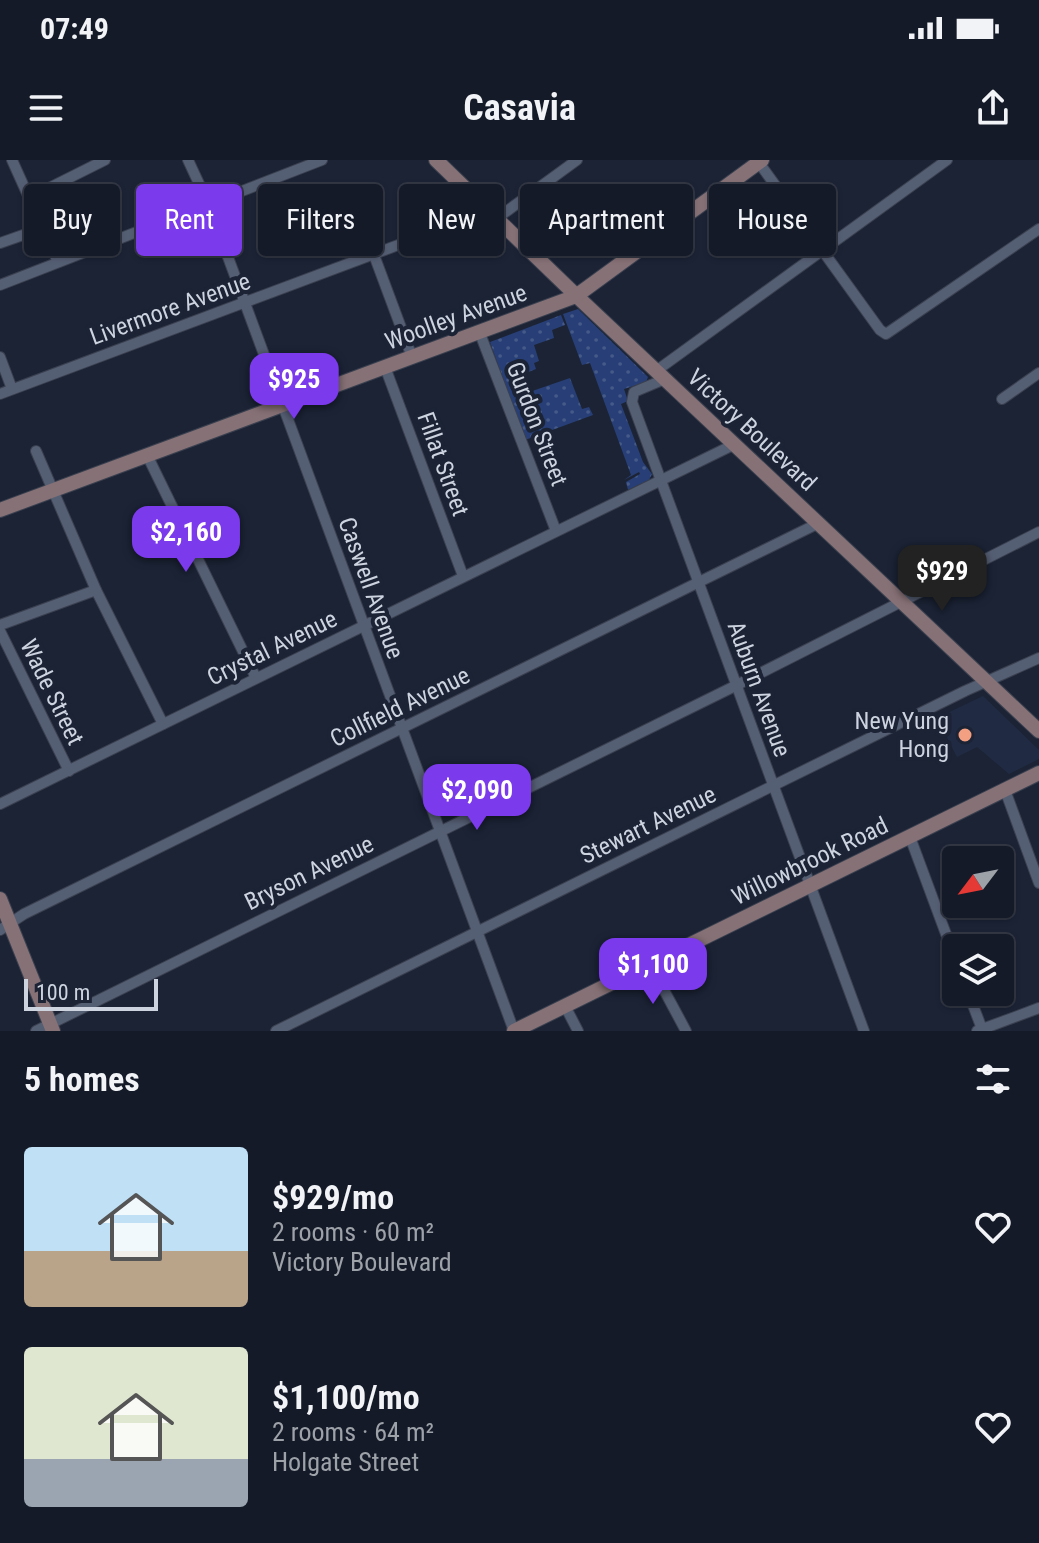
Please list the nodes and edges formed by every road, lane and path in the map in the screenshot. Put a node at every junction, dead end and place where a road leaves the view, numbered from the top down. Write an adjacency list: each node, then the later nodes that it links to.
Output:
1 (12, 160): 13 (street)
2 (105, 160): 9 (street)
3 (188, 160): 10 (street, Caswell Avenue)
4 (322, 160): 14 (street)
5 (436, 160): 11 (street, Victory Boulevard)
6 (577, 160): 15 (street, Livermore Avenue)
7 (947, 160): 20 (street)
8 (759, 161): 12 (street); 30 (street, Woolley Avenue)
9 (57, 184)
10 (199, 184)
11 (461, 184)
12 (775, 184)
13 (24, 187)
14 (242, 190)
15 (504, 208)
16 (504, 226): 30 (street, Victory Boulevard)
17 (1039, 229): 27 (street)
18 (136, 231): 28 (street)
19 (24, 235): 21 (street)
20 (836, 241)
21 (0, 243)
22 (55, 256): 28 (street)
23 (228, 256): 31 (street, Caswell Avenue)
24 (371, 256): 31 (street, Livermore Avenue)
25 (374, 256): 34 (street)
26 (816, 256): 37 (street)
27 (827, 256)
28 (58, 262): 29 (street)
29 (0, 285)
30 (576, 296): 32 (street, Woolley Avenue); 37 (street, Victory Boulevard)
31 (245, 303): 38 (street, Livermore Avenue); 41 (street, Caswell Avenue)
32 (479, 331): 34 (street, Woolley Avenue); 49 (street, Gurdon Street)
33 (0, 357): 38 (street)
34 (412, 357): 35 (street, Woolley Avenue)
35 (385, 367): 41 (street, Woolley Avenue); 51 (street, Fillat Street)
36 (1039, 373): 40 (street)
37 (661, 375): 42 (street, Victory Boulevard); 45 (street, Auburn Avenue)
38 (12, 389): 39 (street, Livermore Avenue)
39 (0, 394)
40 (1002, 399)
41 (282, 405): 44 (street, Woolley Avenue); 56 (street, Caswell Avenue)
42 (735, 444): 45 (street, Crystal Avenue); 48 (street, Victory Boulevard)
43 (36, 451): 46 (street)
44 (147, 455): 46 (street, Woolley Avenue); 59 (street)
45 (663, 480): 49 (street, Crystal Avenue); 52 (street, Auburn Avenue)
46 (51, 491): 47 (street, Woolley Avenue); 53 (street)
47 (0, 510)
48 (819, 523): 52 (street, Collfield Avenue); 54 (street, Victory Boulevard)
49 (556, 531): 51 (street, Crystal Avenue)
50 (1039, 532): 54 (street, Bryson Avenue)
51 (463, 576): 56 (street, Crystal Avenue)
52 (698, 583): 61 (street, Auburn Avenue); 63 (street, Collfield Avenue)
53 (96, 590): 55 (street); 62 (street)
54 (902, 601): 60 (street, Victory Boulevard); 61 (street, Bryson Avenue)
55 (0, 625)
56 (363, 625): 59 (street, Crystal Avenue); 63 (street, Caswell Avenue)
57 (0, 631): 65 (street, Wade Street)
58 (1039, 658): 60 (street, Stewart Avenue)
59 (256, 678): 62 (street, Crystal Avenue)
60 (988, 682): 64 (street, Victory Boulevard); 67 (street, Stewart Avenue)
61 (735, 686): 67 (street, Auburn Avenue); 70 (street, Bryson Avenue)
62 (163, 724): 65 (street, Crystal Avenue)
63 (402, 728): 70 (street, Caswell Avenue); 75 (street, Collfield Avenue)
64 (1039, 731)
65 (69, 771): 69 (street, Crystal Avenue)
66 (1039, 773): 68 (street, Willowbrook Road)
67 (773, 786): 73 (street, Auburn Avenue); 76 (street, Stewart Avenue)
68 (1005, 790): 71 (street, Willowbrook Road); 72 (street)
69 (0, 804)
70 (440, 831): 76 (street, Caswell Avenue); 82 (street, Bryson Avenue)
71 (910, 837): 73 (street, Willowbrook Road); 77 (street)
72 (1039, 883)
73 (811, 886): 78 (street, Willowbrook Road); 89 (street, Auburn Avenue)
74 (0, 899): 75 (street)
75 (5, 927): 82 (street)
76 (477, 931): 85 (street, Stewart Avenue); 86 (street, Caswell Avenue)
77 (946, 934)
78 (650, 964): 79 (street, Willowbrook Road); 88 (street)
79 (565, 1006): 86 (street, Willowbrook Road); 87 (street)
80 (972, 1006): 83 (street)
81 (1039, 1008): 83 (street)
82 (52, 1027): 84 (street, Bryson Avenue)
83 (979, 1030)
84 (36, 1031)
85 (276, 1031)
86 (514, 1031)
87 (578, 1031)
88 (686, 1031)
89 (864, 1031)

